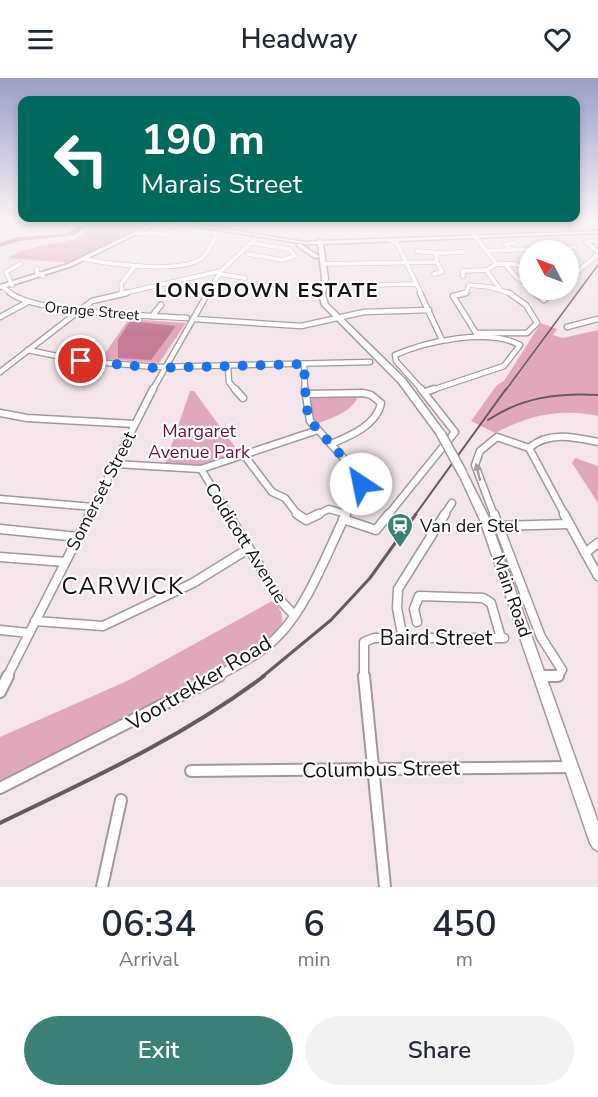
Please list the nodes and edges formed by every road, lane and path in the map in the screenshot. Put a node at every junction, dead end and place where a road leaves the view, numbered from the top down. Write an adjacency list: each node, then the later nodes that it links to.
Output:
1 (316, 257): 31 (main road, Main Road)
2 (203, 258): 11 (street)
3 (236, 258): 23 (street, Somerset Street)
4 (269, 258): 5 (street, Somerset Street)
5 (289, 258)
6 (321, 258): 15 (main road, Main Road)
7 (405, 258): 12 (street)
8 (437, 258): 13 (street)
9 (492, 258): 16 (street)
10 (594, 258): 22 (street)
11 (85, 259): 25 (main road)
12 (407, 262): 13 (street); 15 (street); 29 (street)
13 (437, 262): 24 (street)
14 (20, 264): 30 (street)
15 (323, 264): 31 (main road, Main Road)
16 (497, 264): 17 (street); 21 (street)
17 (505, 264): 19 (street); 28 (street)
18 (135, 266): 34 (street)
19 (519, 267)
20 (37, 269): 25 (street)
21 (486, 270): 26 (street); 33 (street)
22 (579, 270)
23 (220, 273): 27 (street); 34 (street); 42 (street, Somerset Street)
24 (434, 274)
25 (43, 276): 30 (main road)
26 (463, 276)
27 (245, 278)
28 (519, 279)
29 (417, 284): 31 (street); 37 (street)
30 (12, 285): 32 (main road)
31 (323, 286): 41 (main road, Main Road)
32 (1, 287): 35 (street, Orange Street)
33 (500, 289): 33 (street)
34 (122, 294): 38 (street)
35 (26, 303): 38 (street, Orange Street); 40 (street)
36 (161, 304): 39 (street)
37 (429, 310): 41 (street, Orange Street); 45 (street)
38 (78, 311): 39 (street, Orange Street); 46 (street)
39 (152, 316): 42 (street, Orange Street)
40 (0, 317)
41 (338, 318): 42 (street, Orange Street); 85 (main road, Main Road, bridge)
42 (190, 319): 50 (street, Somerset Street)
43 (598, 319): 44 (street)
44 (567, 327)
45 (442, 340): 52 (street); 52 (street)
46 (28, 350): 50 (street); 51 (street)
47 (370, 362): 48 (street)
48 (304, 364): 49 (street); 53 (street, Voortrekker Road)
49 (228, 366): 50 (street); 54 (street)
50 (164, 367): 56 (street, Somerset Street)
51 (0, 372)
52 (424, 392): 67 (street)
53 (306, 394): 57 (street, Voortrekker Road); 59 (street)
54 (243, 398)
55 (0, 412): 56 (street)
56 (134, 424): 62 (street, Somerset Street)
57 (318, 430): 59 (street, Voortrekker Road); 61 (street)
58 (598, 442): 60 (street)
59 (331, 444): 67 (street, Voortrekker Road)
60 (529, 448): 68 (street); 69 (street, one-way to 60)
61 (244, 455): 63 (street); 67 (street)
62 (115, 464): 63 (street); 66 (street, Somerset Street)
63 (201, 469): 73 (street, Coldicott Avenue)
64 (0, 499): 66 (street)
65 (452, 503): 84 (street)
66 (93, 507): 71 (street, Somerset Street)
67 (344, 517): 79 (street, Voortrekker Road)
68 (569, 524): 69 (street); 74 (street)
69 (500, 526): 85 (street)
70 (0, 529): 71 (street)
71 (78, 537): 76 (street, Somerset Street)
72 (598, 543): 74 (street)
73 (248, 549): 79 (street, Coldicott Avenue); 80 (street)
74 (585, 553): 77 (street)
75 (0, 557): 76 (street)
76 (65, 562): 80 (street, Somerset Street)
77 (595, 565): 78 (street)
78 (598, 576)
79 (294, 615): 90 (street, Voortrekker Road)
80 (35, 621): 83 (street, Somerset Street)
81 (417, 622): 84 (street, Baird Street)
82 (0, 630): 83 (street)
83 (29, 633): 86 (street, Somerset Street)
84 (403, 639): 88 (street, Baird Street)
85 (540, 676): 87 (main road, Main Road)
86 (0, 692)
87 (571, 767): 88 (street, Columbus Street); 92 (main road, Main Road)
88 (373, 768): 89 (street, Columbus Street); 94 (street)
89 (190, 771)
90 (0, 788)
91 (122, 800): 93 (street)
92 (598, 843)
93 (102, 887)
94 (385, 887)

